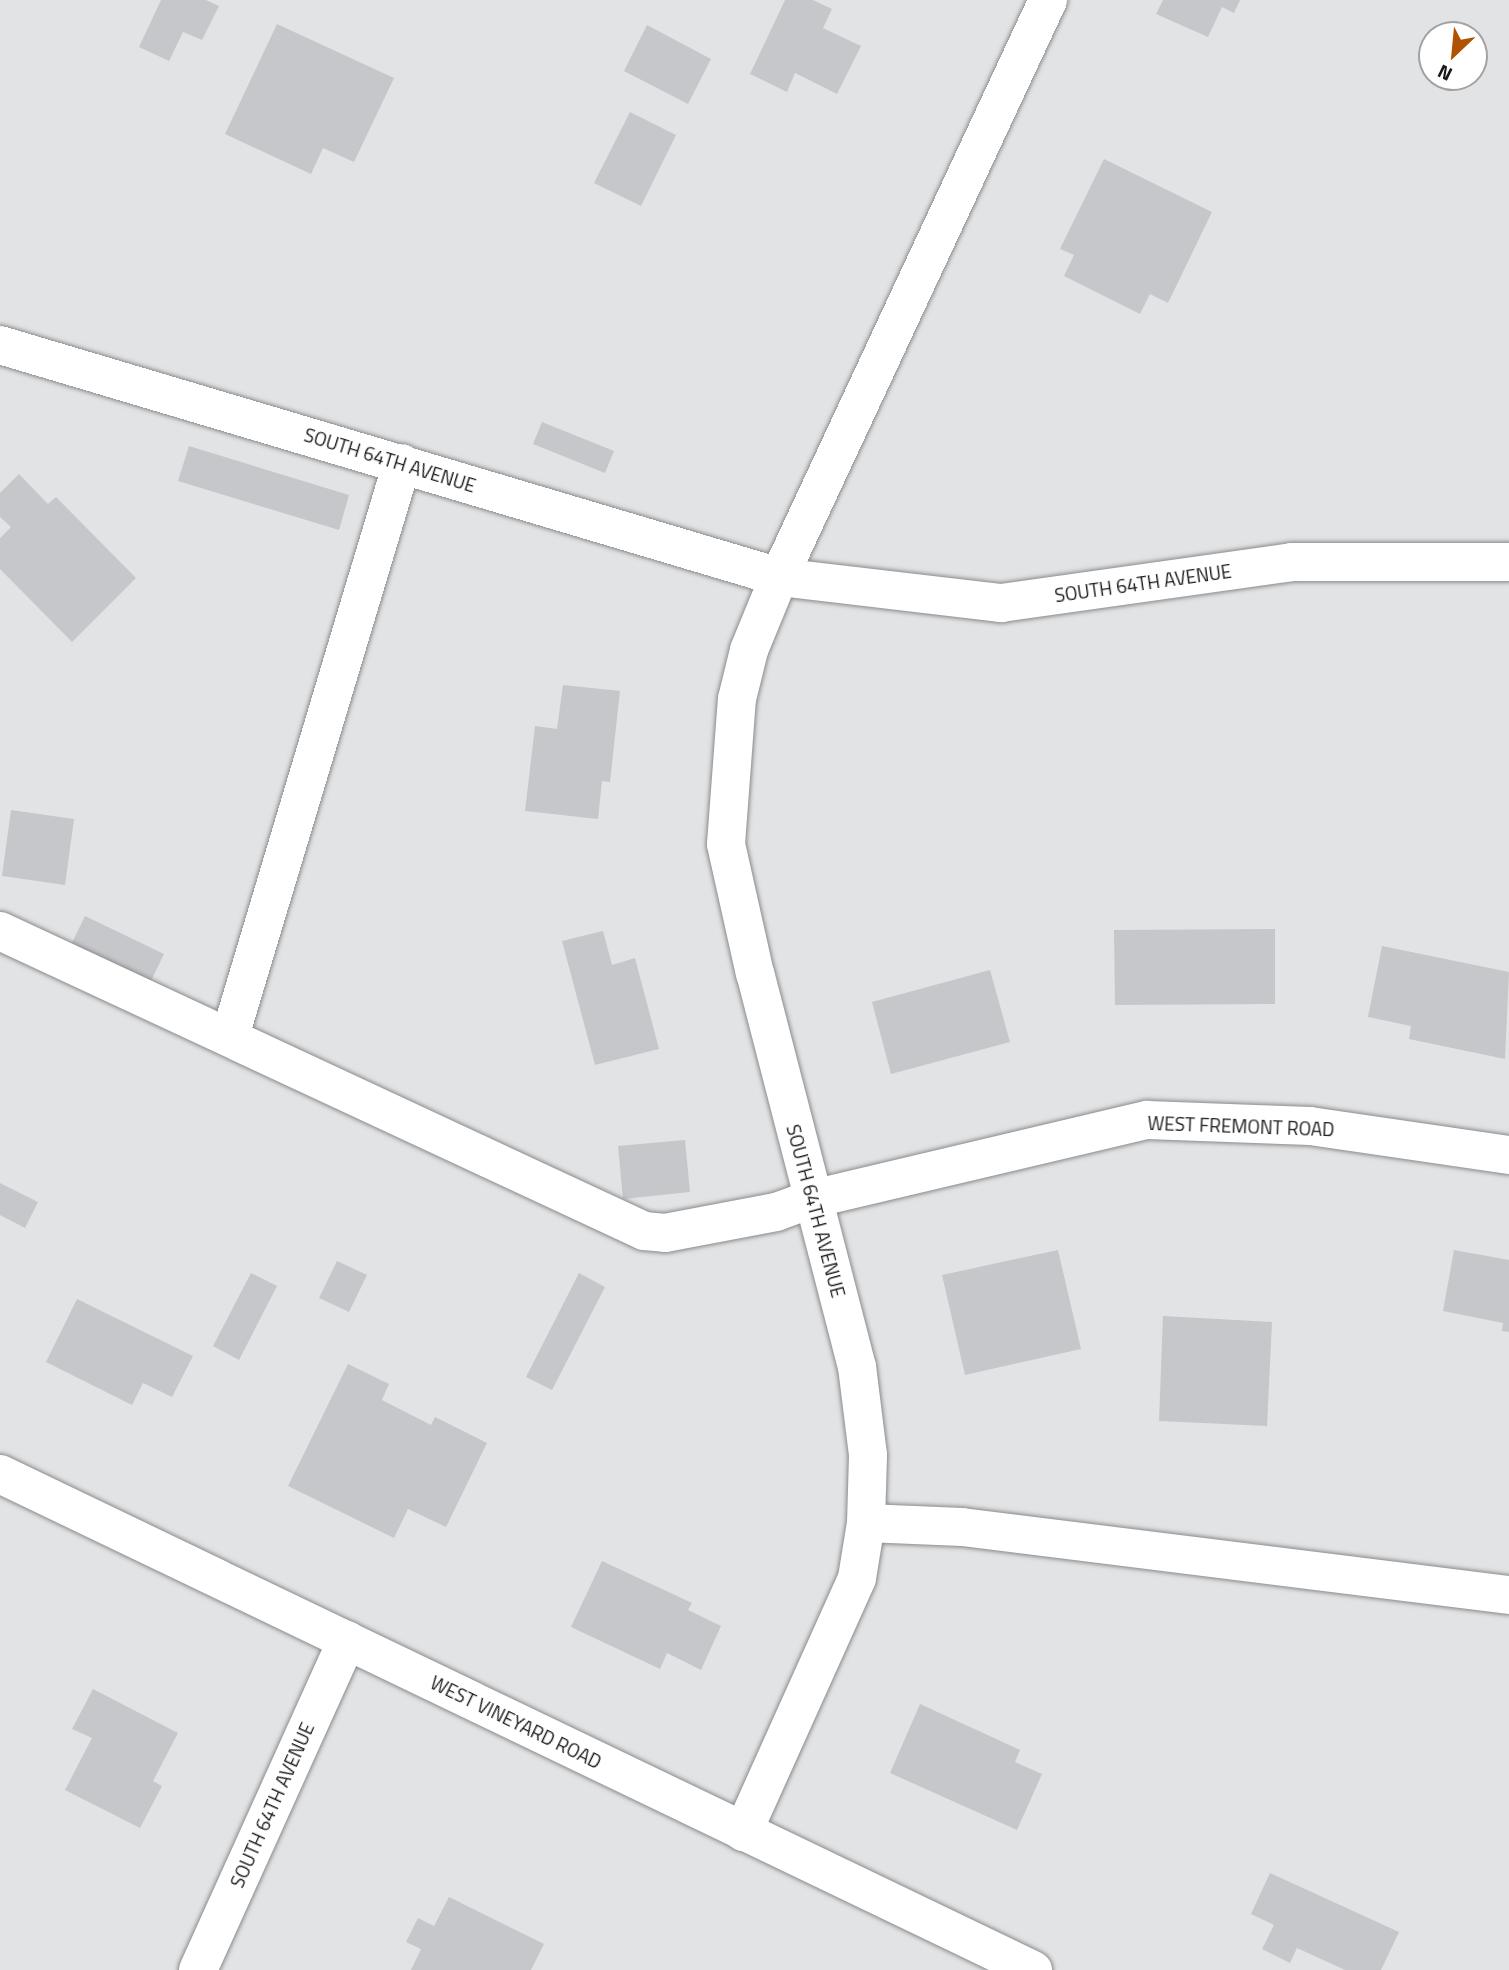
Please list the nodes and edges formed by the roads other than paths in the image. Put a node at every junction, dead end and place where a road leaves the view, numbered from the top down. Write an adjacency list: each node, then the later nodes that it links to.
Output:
1 (1048, 0): 5 (street, SOUTH 64TH AVENUE)
2 (0, 345): 3 (street, SOUTH 64TH AVENUE)
3 (402, 463): 5 (street, SOUTH 64TH AVENUE); 7 (street)
4 (1509, 562): 5 (street, SOUTH 64TH AVENUE)
5 (779, 577): 9 (street, SOUTH 64TH AVENUE)
6 (0, 932): 7 (street, WEST FREMONT ROAD)
7 (230, 1037): 9 (street, WEST FREMONT ROAD)
8 (1509, 1154): 9 (street, WEST FREMONT ROAD)
9 (812, 1199): 11 (street, SOUTH 64TH AVENUE)
10 (0, 1474): 13 (street, WEST VINEYARD ROAD)
11 (866, 1523): 12 (street); 14 (street, SOUTH 64TH AVENUE)
12 (1509, 1595)
13 (347, 1640): 14 (street, WEST VINEYARD ROAD); 15 (street, SOUTH 64TH AVENUE)
14 (743, 1832): 16 (street, WEST VINEYARD ROAD)
15 (198, 1970)
16 (1033, 1970)

